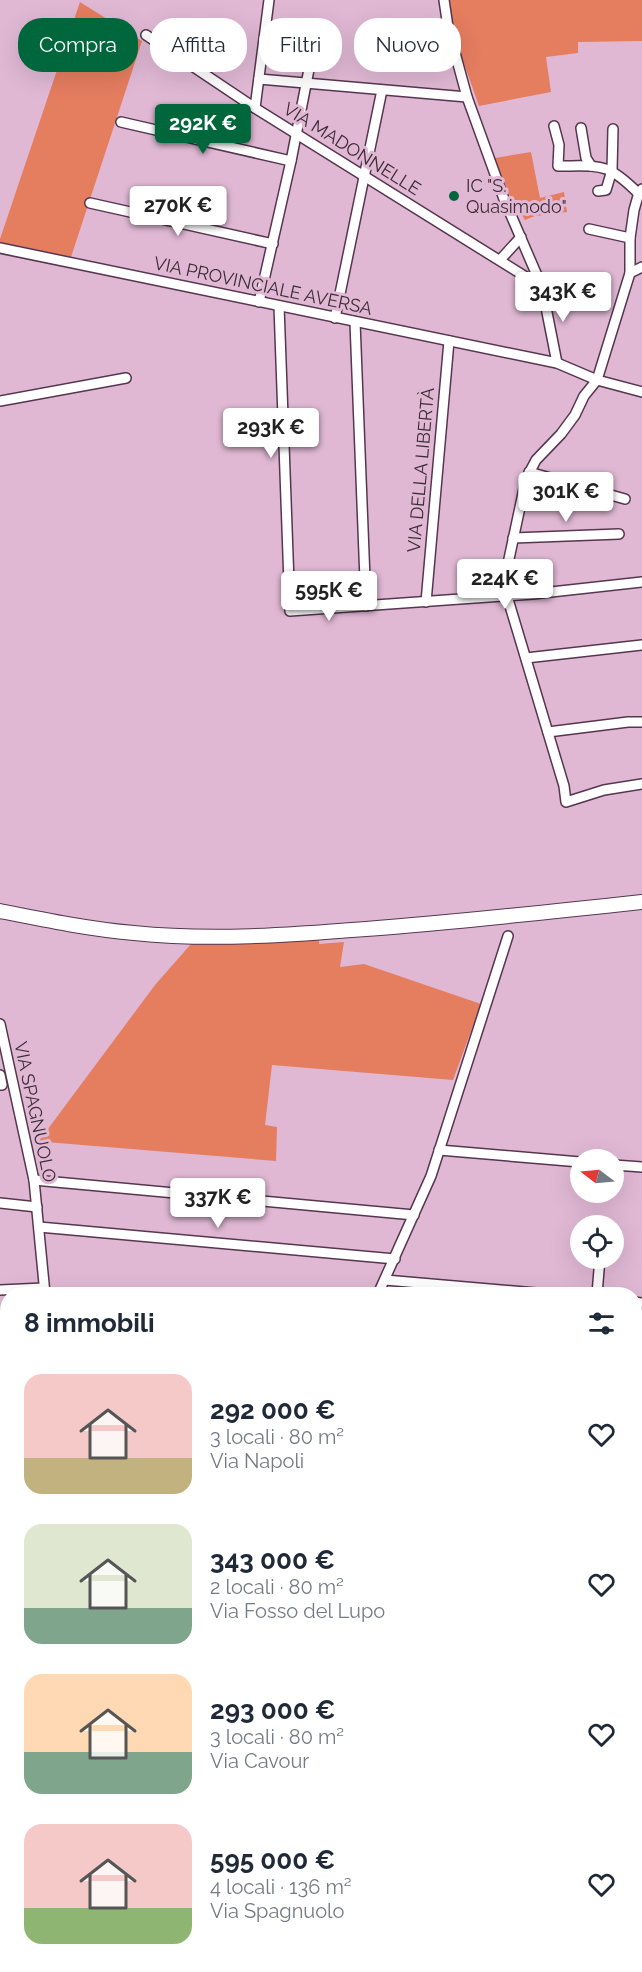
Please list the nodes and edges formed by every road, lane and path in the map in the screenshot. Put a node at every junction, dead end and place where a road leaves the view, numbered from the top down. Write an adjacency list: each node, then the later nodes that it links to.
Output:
1 (269, 0): 5 (street)
2 (444, 0): 8 (street)
3 (146, 35): 9 (street, VIA MADONNELLE)
4 (309, 72): 6 (street)
5 (259, 79): 6 (street); 9 (street)
6 (307, 82): 7 (street); 14 (street)
7 (382, 90): 8 (street); 18 (street)
8 (467, 97): 23 (street)
9 (255, 108): 14 (street, VIA MADONNELLE)
10 (121, 122): 15 (street)
11 (554, 126): 16 (street)
12 (581, 128): 16 (street)
13 (613, 129): 17 (street)
14 (296, 133): 15 (street); 18 (street, VIA MADONNELLE)
15 (291, 161): 25 (street)
16 (591, 166): 17 (street)
17 (612, 170): 19 (street); 20 (street)
18 (364, 175): 27 (street, VIA MADONNELLE); 33 (street)
19 (598, 190)
20 (641, 190): 24 (street)
21 (90, 203): 25 (street)
22 (589, 229): 24 (street)
23 (520, 237): 27 (street); 30 (street)
24 (630, 238): 29 (street)
25 (273, 244): 31 (street)
26 (0, 249): 31 (street, VIA PROVINCIALE AVERSA)
27 (500, 260): 30 (street, VIA MADONNELLE)
28 (642, 267): 29 (street)
29 (630, 273): 38 (street)
30 (542, 288): 36 (street)
31 (259, 302): 32 (street, VIA PROVINCIALE AVERSA)
32 (279, 306): 33 (street, VIA PROVINCIALE AVERSA); 48 (street)
33 (335, 318): 34 (street, VIA PROVINCIALE AVERSA)
34 (355, 322): 35 (street, VIA PROVINCIALE AVERSA); 48 (street)
35 (449, 341): 36 (street, VIA PROVINCIALE AVERSA); 47 (street, VIA DELLA LIBERTÀ)
36 (557, 363): 38 (street, VIA PROVINCIALE AVERSA)
37 (126, 378): 40 (street)
38 (597, 381): 39 (street, VIA PROVINCIALE AVERSA); 41 (street)
39 (642, 392)
40 (0, 401)
41 (529, 472): 42 (street); 44 (street)
42 (625, 499)
43 (619, 534): 44 (street)
44 (513, 538): 46 (street)
45 (642, 582): 46 (street)
46 (507, 596): 47 (street); 50 (street)
47 (426, 602): 48 (street)
48 (366, 606)
49 (642, 645): 50 (street)
50 (526, 658): 52 (street)
51 (642, 722): 52 (street)
52 (548, 732): 53 (street)
53 (642, 784)
54 (642, 902): 55 (highway)
55 (0, 911)
56 (508, 936): 60 (street)
57 (0, 1023): 64 (street, VIA SPAGNUOLO)
58 (0, 1075): 59 (street)
59 (0, 1085)
60 (439, 1150): 61 (street); 67 (street)
61 (570, 1161)
62 (624, 1166): 63 (street)
63 (642, 1167)
64 (34, 1180): 66 (street, VIA SPAGNUOLO); 67 (street)
65 (0, 1203): 66 (street)
66 (37, 1207): 68 (street, VIA SPAGNUOLO)
67 (414, 1215): 69 (street)
68 (39, 1227): 69 (street); 72 (street, VIA SPAGNUOLO)
69 (395, 1259): 71 (street)
70 (599, 1269): 75 (street)
71 (385, 1280): 73 (street); 74 (street)
72 (44, 1287)
73 (382, 1287)
74 (466, 1287)
75 (598, 1287)

